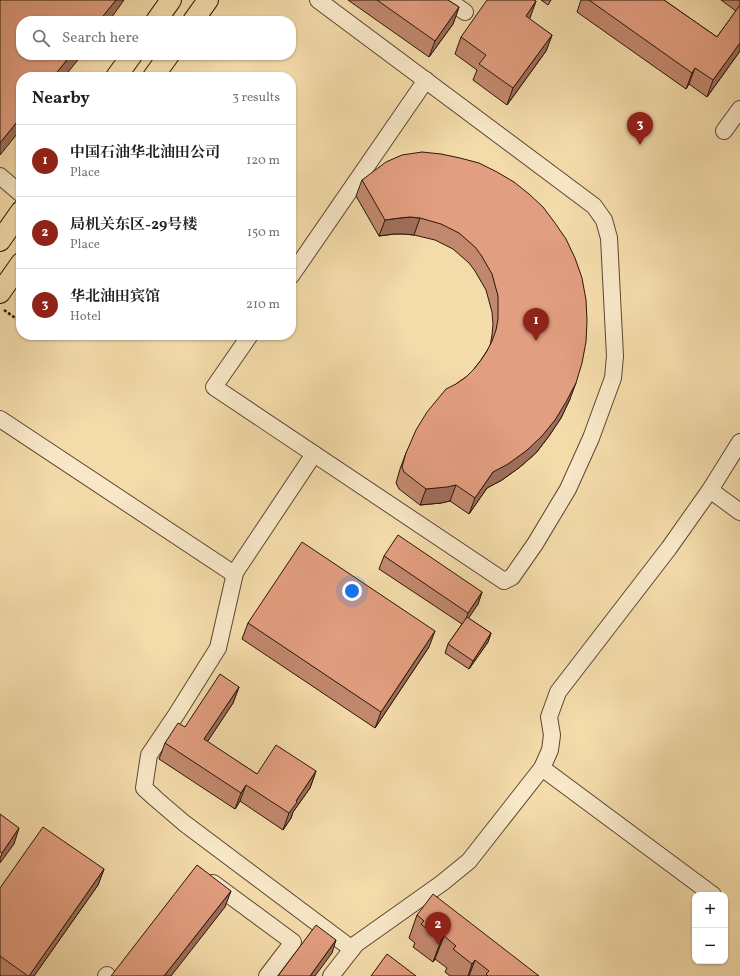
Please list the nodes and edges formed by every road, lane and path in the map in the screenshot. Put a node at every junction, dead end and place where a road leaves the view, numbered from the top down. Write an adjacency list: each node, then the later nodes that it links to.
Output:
1 (171, 0): 6 (main road)
2 (208, 0): 7 (main road)
3 (318, 0): 12 (street)
4 (448, 0): 5 (street)
5 (465, 12)
6 (160, 16)
7 (197, 16)
8 (128, 60): 10 (main road)
9 (165, 60): 11 (main road)
10 (120, 72)
11 (157, 72)
12 (426, 80): 19 (street); 27 (street)
13 (740, 109): 14 (street)
14 (724, 131)
15 (0, 176): 16 (street)
16 (16, 190)
17 (16, 218): 18 (main road)
18 (0, 241)
19 (296, 269)
20 (16, 270): 21 (main road)
21 (0, 293)
22 (0, 307): 23 (path)
23 (16, 318)
24 (247, 340): 27 (street)
25 (0, 419): 30 (street)
26 (740, 442): 28 (street)
27 (314, 454): 30 (street)
28 (710, 490): 29 (street); 31 (street)
29 (740, 512)
30 (235, 573): 34 (street)
31 (542, 768): 33 (street); 34 (street)
32 (213, 883): 35 (street)
33 (709, 892)
34 (352, 949): 36 (street)
35 (268, 976)
36 (331, 976)

